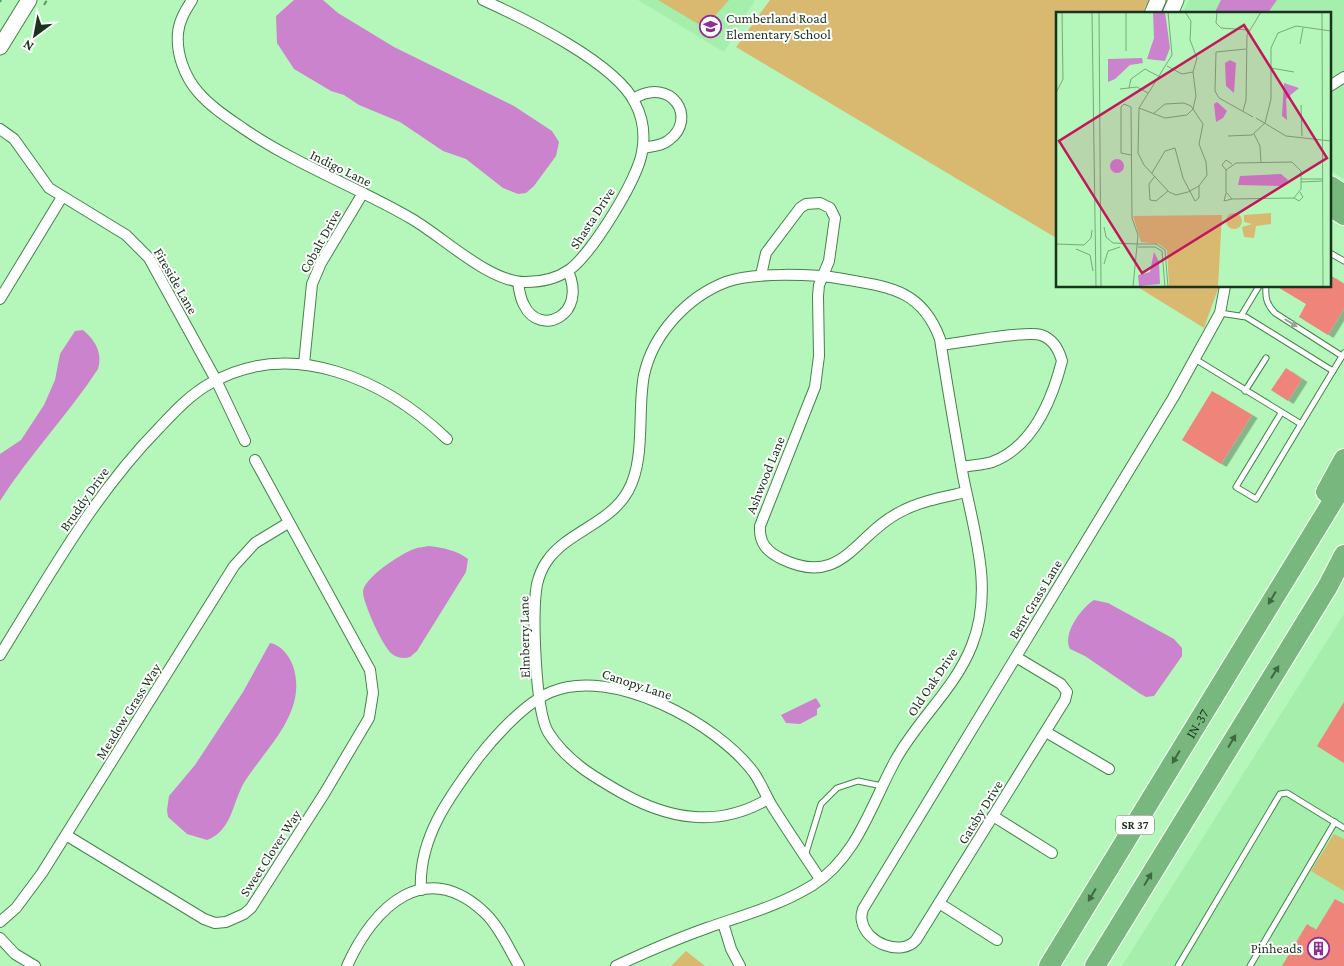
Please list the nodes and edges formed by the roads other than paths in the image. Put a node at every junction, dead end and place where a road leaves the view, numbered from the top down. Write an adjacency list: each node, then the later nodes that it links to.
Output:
1 (29, 0): 8 (street)
2 (192, 0): 15 (street, Indigo Lane)
3 (483, 0): 11 (street, Shasta Drive)
4 (1158, 0): 6 (street)
5 (1176, 0): 7 (street)
6 (1153, 12)
7 (1171, 12)
8 (0, 47)
9 (1344, 77): 10 (street)
10 (1332, 85)
11 (633, 99): 13 (street, Shasta Drive); 13 (street)
12 (0, 129): 17 (street, Fireside Lane)
13 (643, 148): 22 (street, Shasta Drive)
14 (1332, 187): 16 (highway)
15 (363, 193): 25 (street, Indigo Lane); 36 (street, Cobalt Drive)
16 (1344, 195)
17 (62, 197): 29 (street); 38 (street, Fireside Lane)
18 (1332, 207): 19 (highway)
19 (1344, 215)
20 (1332, 254): 21 (lane)
21 (1344, 262)
22 (568, 271): 25 (street, Indigo Lane); 25 (street)
23 (761, 275): 24 (street, Old Oak Drive); 24 (street, Ashwood Lane); 56 (street, Elmberry Lane)
24 (822, 277): 32 (street, Old Oak Drive); 48 (street, Ashwood Lane)
25 (518, 282)
26 (1225, 288): 30 (street, Bent Grass Lane)
27 (1258, 288): 31 (lane)
28 (1266, 288): 33 (lane, one-way to 33)
29 (0, 299)
30 (1220, 313): 31 (lane); 35 (street, Bent Grass Lane)
31 (1241, 316): 37 (lane)
32 (941, 345): 46 (street, Old Oak Drive); 46 (street)
33 (1343, 354): 37 (lane)
34 (1266, 358): 39 (lane)
35 (1195, 359): 39 (lane); 55 (street, Bent Grass Lane)
36 (304, 364): 38 (street, Bruddy Drive); 42 (street, Bruddy Drive)
37 (1332, 371): 41 (lane)
38 (216, 380): 43 (street, Fireside Lane); 54 (street, Bruddy Drive)
39 (1246, 391): 40 (lane)
40 (1281, 413): 41 (lane); 41 (lane)
41 (1301, 424)
42 (447, 439)
43 (245, 441)
44 (1344, 459): 52 (highway)
45 (254, 460): 49 (street)
46 (962, 467): 48 (street, Old Oak Drive)
47 (1344, 483): 52 (highway, IN-37 / SR 37)
48 (966, 492): 59 (street, Old Oak Drive)
49 (288, 523): 64 (street, Meadow Grass Way); 64 (street, Sweet Clover Way)
50 (1344, 555): 53 (highway, SR 37)
51 (1344, 567): 53 (highway)
52 (1287, 574): 80 (highway, IN-37 / SR 37, one-way to 80)
53 (1328, 586): 81 (highway, SR 37, one-way to 53)
54 (0, 655)
55 (1016, 657): 57 (street, Gatsby Drive); 70 (street, Bent Grass Lane)
56 (540, 698): 60 (street, Canopy Lane); 60 (street, Elmberry Lane); 68 (street, Canopy Lane)
57 (1046, 732): 58 (street); 61 (street, Gatsby Drive)
58 (1108, 769)
59 (882, 786): 66 (lane); 67 (street, Old Oak Drive)
60 (768, 798): 66 (street, Canopy Lane)
61 (993, 816): 65 (street); 69 (street, Gatsby Drive)
62 (1335, 822): 63 (lane); 82 (lane); 83 (lane)
63 (1344, 828)
64 (66, 835): 71 (street, Meadow Grass Way)
65 (1052, 853)
66 (805, 856): 67 (street, Canopy Lane)
67 (820, 879): 72 (street, Old Oak Drive)
68 (421, 890): 76 (street); 77 (street)
69 (939, 903): 70 (street, Gatsby Drive); 74 (street)
70 (862, 921)
71 (0, 922)
72 (723, 923): 78 (street, Old Oak Drive); 79 (street)
73 (0, 938): 75 (street)
74 (997, 940)
75 (35, 966)
76 (347, 966)
77 (519, 966)
78 (616, 966)
79 (740, 966)
80 (1049, 966)
81 (1095, 966)
82 (1178, 966)
83 (1250, 966)

